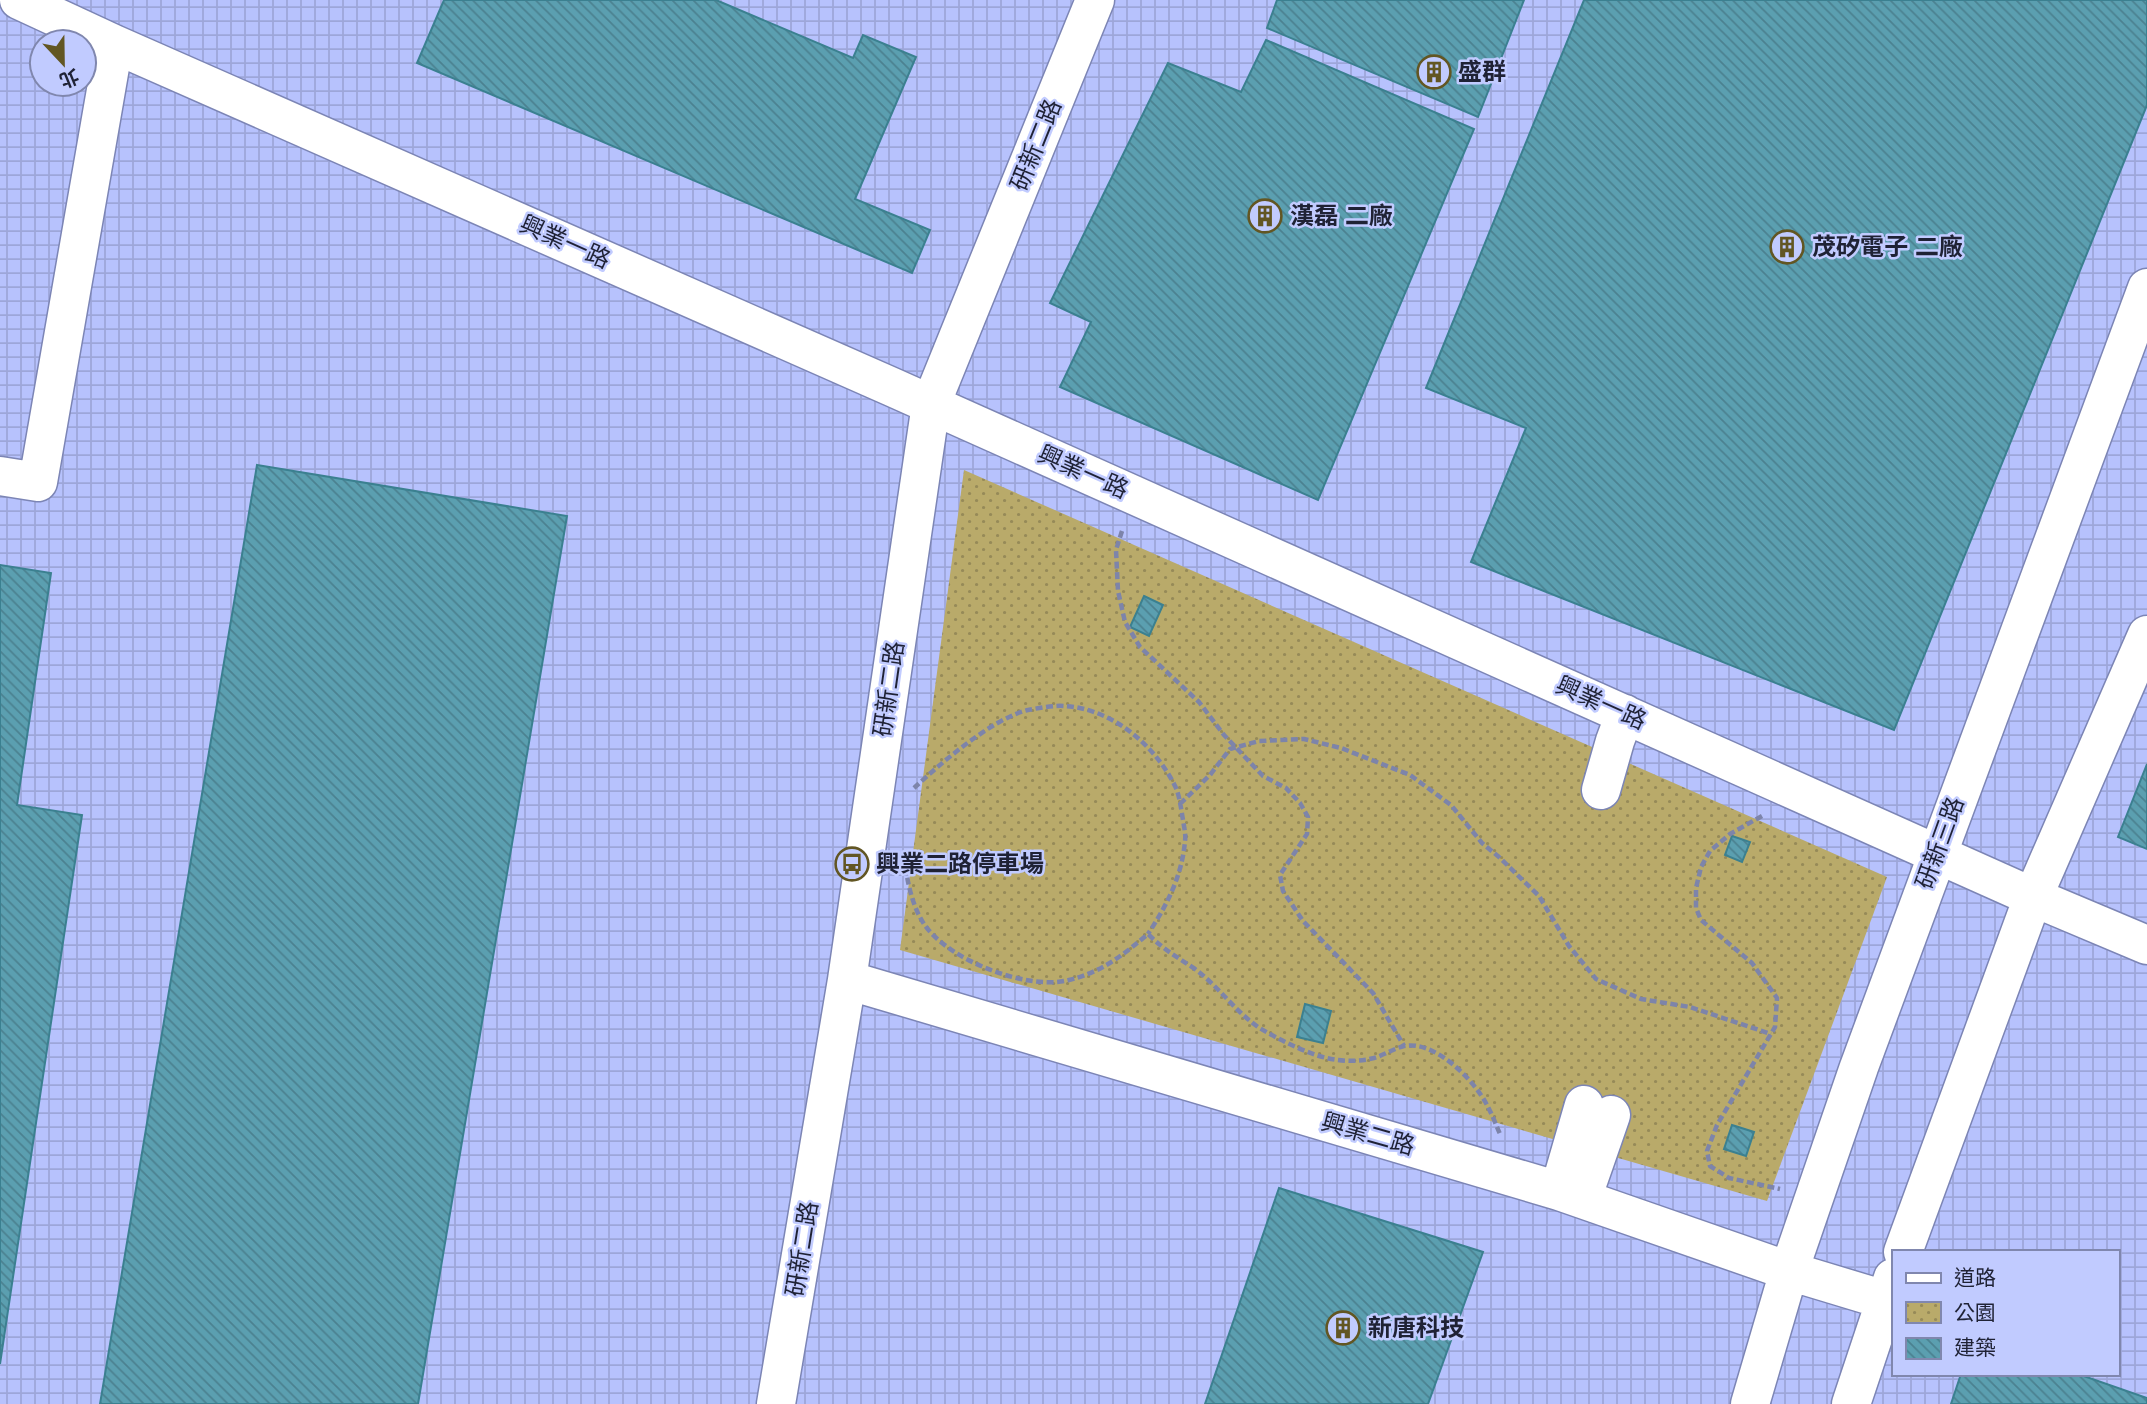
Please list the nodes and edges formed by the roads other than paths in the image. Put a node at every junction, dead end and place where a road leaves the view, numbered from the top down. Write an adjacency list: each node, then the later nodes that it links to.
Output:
1 (19, 0): 3 (street, 興業一路)
2 (1095, 0): 6 (street, 研新二路)
3 (114, 44): 6 (street, 興業一路); 7 (street)
4 (2147, 288): 5 (street, 研新三路)
5 (2140, 330): 11 (street, 研新三路)
6 (931, 404): 9 (street, 興業一路); 14 (street, 研新二路)
7 (0, 476)
8 (2147, 635): 12 (street)
9 (1626, 714): 10 (street); 11 (street, 興業一路)
10 (1601, 790)
11 (1937, 854): 12 (street, 興業一路); 18 (street, 研新三路)
12 (2033, 897): 13 (street, 興業一路); 17 (street)
13 (2147, 945)
14 (847, 980): 16 (street, 興業二路); 20 (street, 研新二路)
15 (1597, 1110): 16 (street)
16 (1570, 1195): 18 (street, 興業二路)
17 (1904, 1250)
18 (1789, 1271): 19 (street, 興業二路); 21 (street, 研新三路)
19 (1889, 1289): 22 (street)
20 (776, 1404)
21 (1750, 1404)
22 (1851, 1404)

